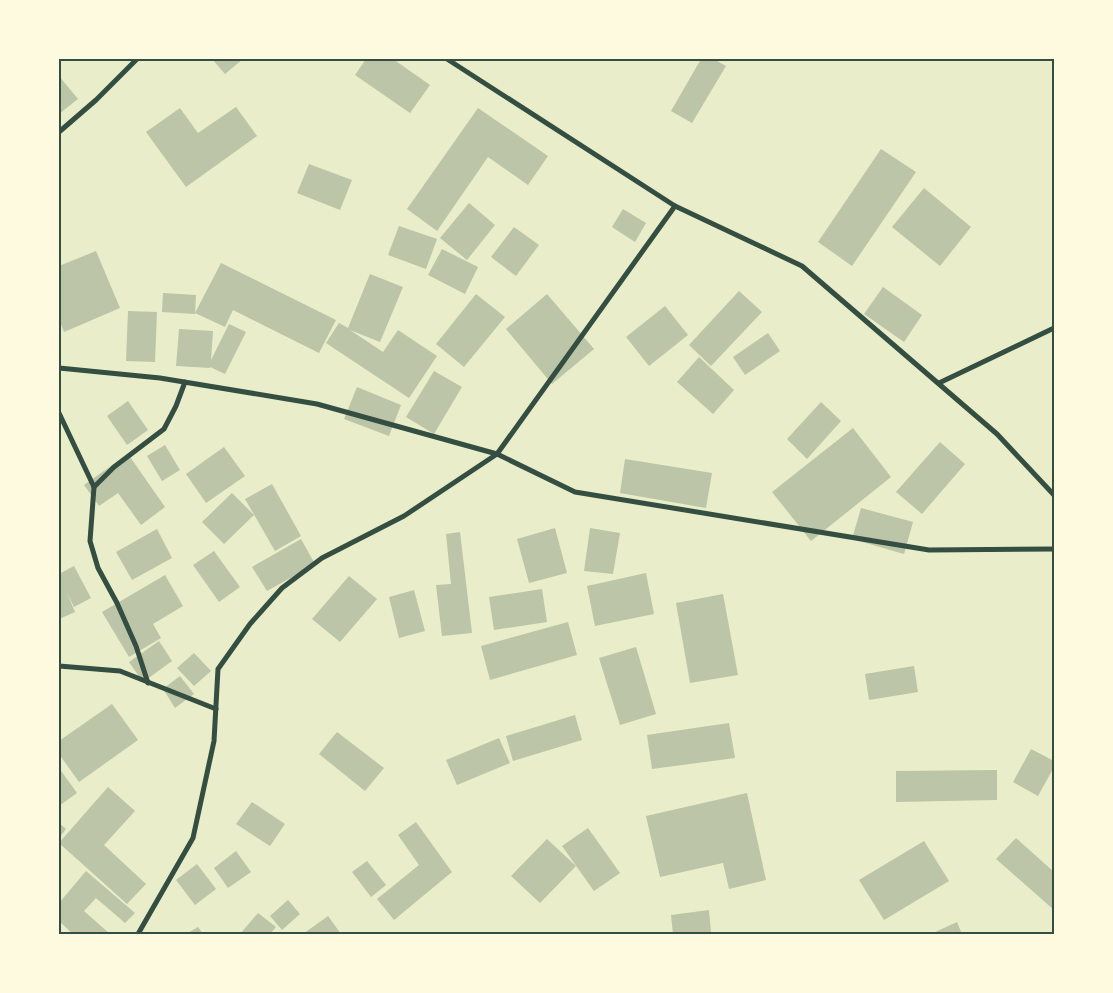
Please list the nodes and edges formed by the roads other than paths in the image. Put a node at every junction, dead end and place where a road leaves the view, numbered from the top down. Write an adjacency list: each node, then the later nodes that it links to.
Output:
1 (137, 59): 3 (street)
2 (448, 59): 4 (street)
3 (59, 132)
4 (675, 206): 8 (street); 10 (street)
5 (1054, 328): 8 (street)
6 (59, 368): 7 (street)
7 (185, 382): 10 (street); 11 (street)
8 (939, 383): 12 (street)
9 (59, 413): 11 (street)
10 (497, 454): 13 (street); 16 (street)
11 (94, 487): 15 (street)
12 (1054, 495)
13 (1054, 549)
14 (59, 666): 15 (street)
15 (148, 684): 16 (street)
16 (216, 709): 17 (street)
17 (138, 934)

